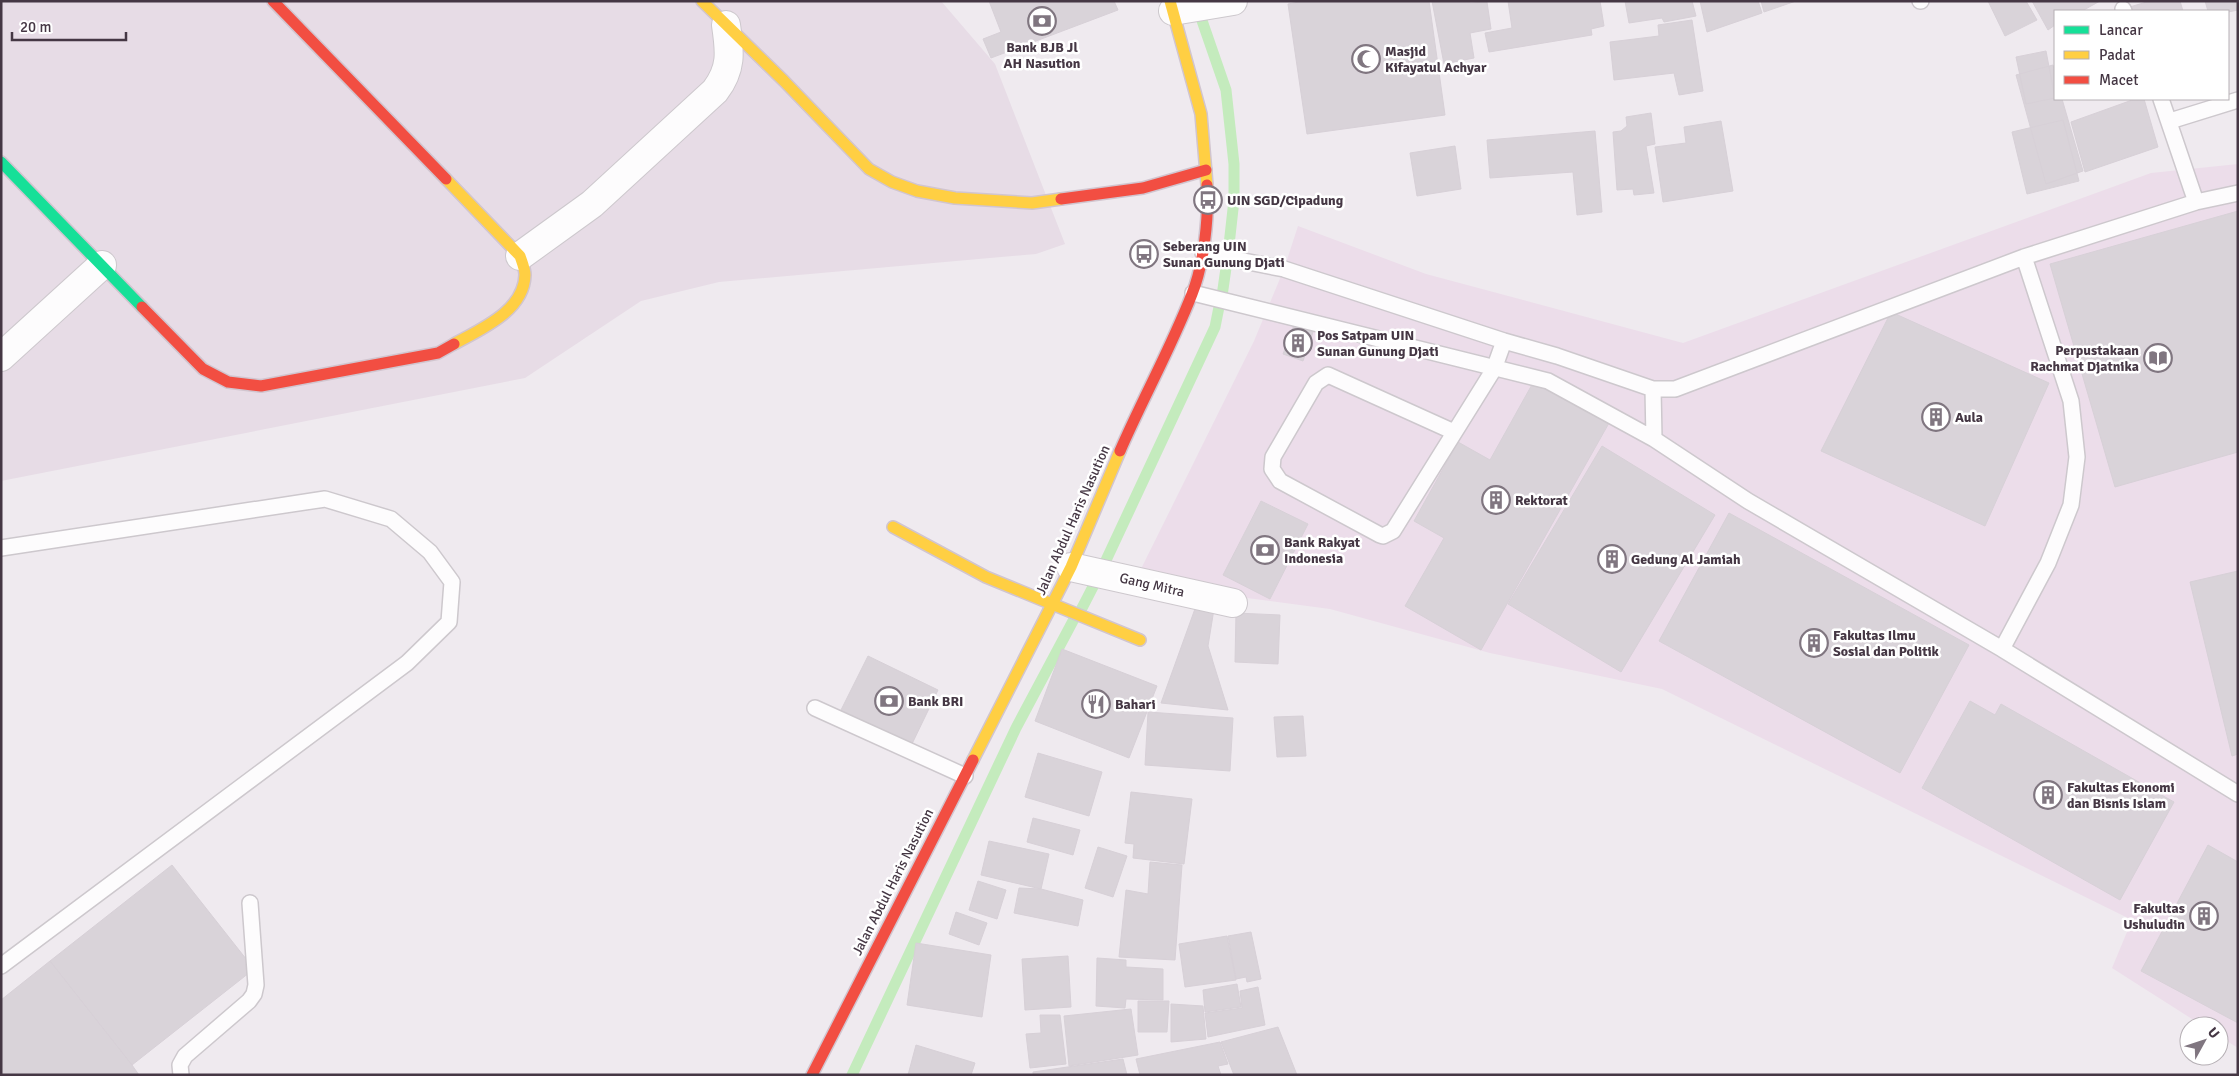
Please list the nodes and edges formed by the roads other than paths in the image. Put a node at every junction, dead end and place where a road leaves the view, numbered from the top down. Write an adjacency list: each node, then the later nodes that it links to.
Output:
1 (273, 1): 14 (main road)
2 (702, 1): 5 (main road)
3 (1233, 1): 4 (street)
4 (1171, 6): 10 (main road, Jalan Abdul Haris Nasution)
5 (726, 25): 10 (main road); 14 (street)
6 (2161, 100): 8 (lane)
7 (2238, 100): 8 (lane)
8 (2170, 121): 12 (lane)
9 (1, 162): 16 (main road)
10 (1206, 170): 13 (main road, Jalan Abdul Haris Nasution)
11 (2238, 193): 12 (lane)
12 (2196, 202): 15 (lane)
13 (1203, 253): 17 (main road, Jalan Abdul Haris Nasution); 18 (lane)
14 (520, 256): 16 (main road)
15 (2024, 257): 21 (lane); 30 (lane)
16 (102, 265): 19 (street)
17 (1193, 293): 20 (lane); 26 (main road, Jalan Abdul Haris Nasution)
18 (1504, 341): 20 (lane); 21 (lane)
19 (1, 357)
20 (1494, 368): 22 (lane); 23 (lane)
21 (1653, 389): 23 (lane)
22 (1454, 432): 22 (lane)
23 (1654, 438): 30 (lane)
24 (893, 527): 28 (main road)
25 (1, 548): 35 (lane)
26 (1071, 567): 27 (street, Gang Mitra); 28 (main road, Jalan Abdul Haris Nasution)
27 (1233, 603)
28 (1051, 605): 29 (main road); 32 (main road, Jalan Abdul Haris Nasution)
29 (1140, 640)
30 (2002, 649): 33 (lane)
31 (815, 708): 32 (lane)
32 (965, 776): 37 (main road, Jalan Abdul Haris Nasution)
33 (2238, 794)
34 (250, 903): 36 (lane)
35 (1, 966)
36 (180, 1075)
37 (812, 1075)

